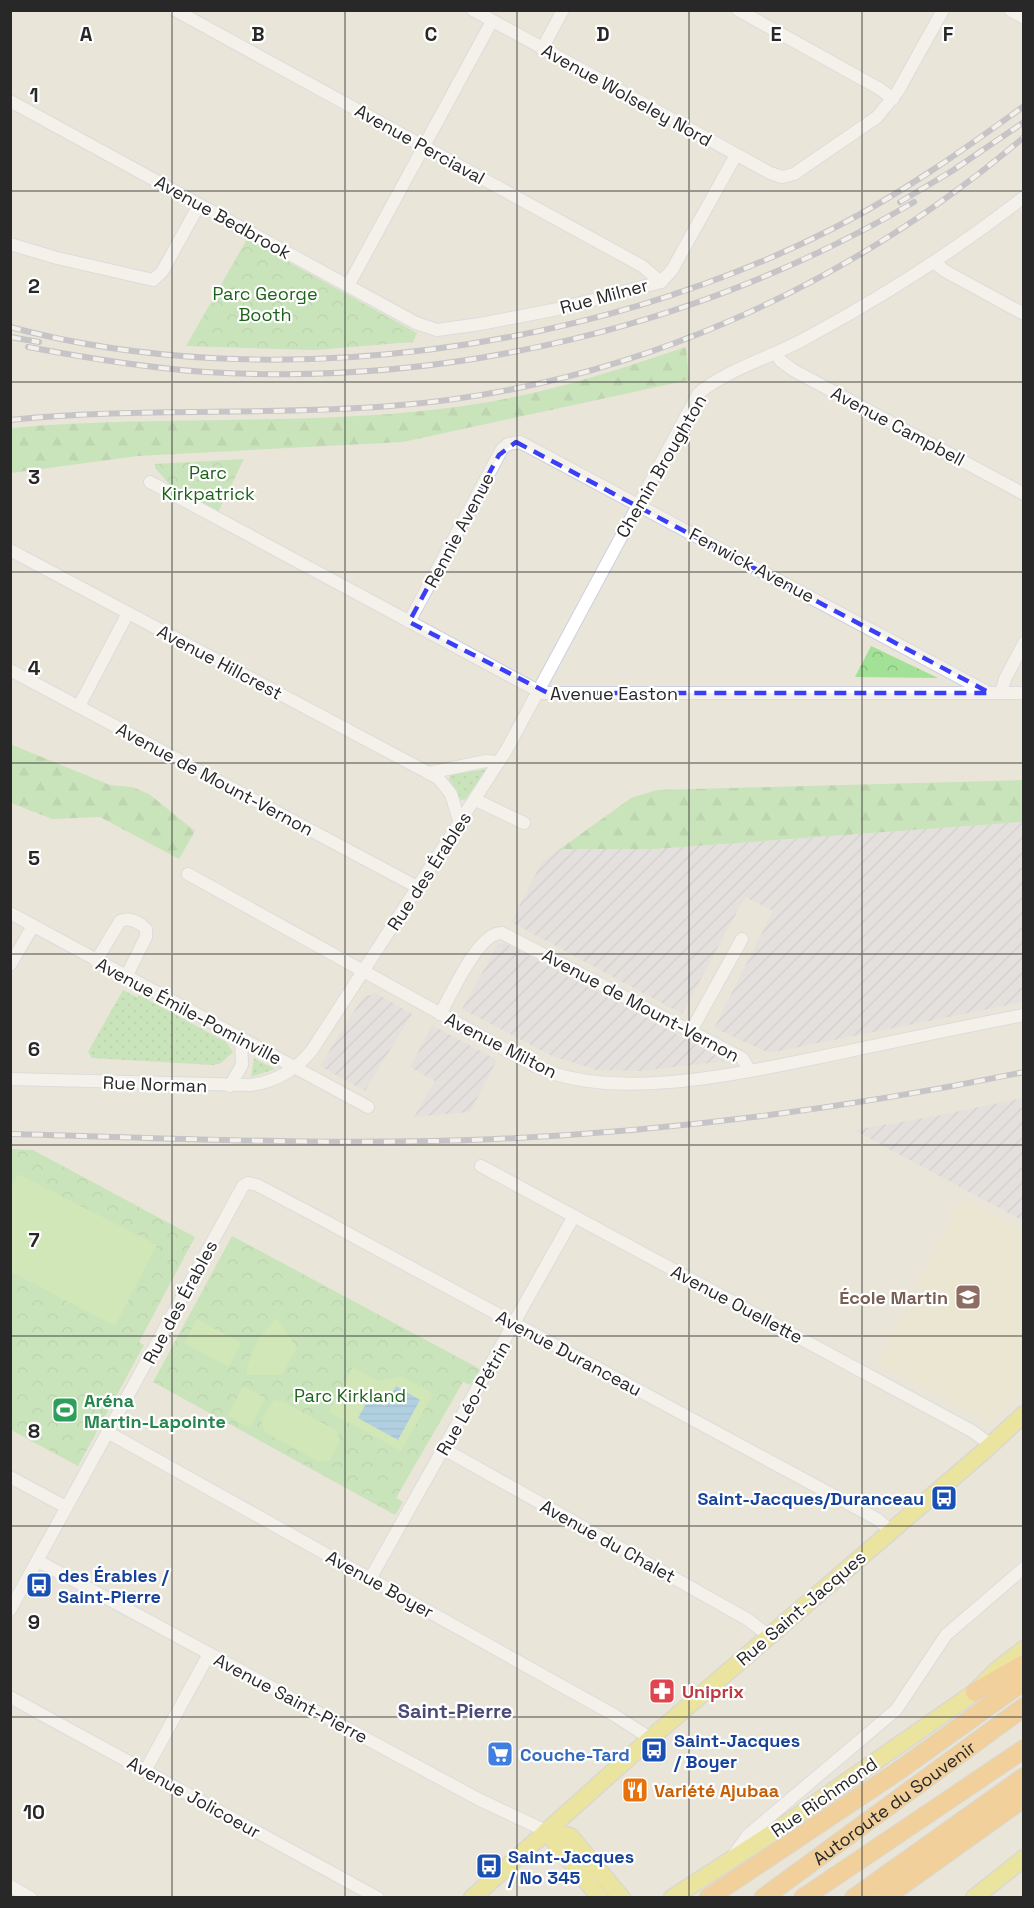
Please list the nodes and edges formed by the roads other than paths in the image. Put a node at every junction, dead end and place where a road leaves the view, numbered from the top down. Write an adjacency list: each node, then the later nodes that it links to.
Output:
1 (175, 10): 12 (street, Avenue Perciaval)
2 (473, 10): 8 (street, Avenue Wolseley Nord)
3 (563, 10): 9 (street)
4 (738, 10): 10 (street)
5 (943, 10): 10 (street)
6 (1010, 10): 7 (street)
7 (1023, 18)
8 (492, 21): 9 (street, Avenue Wolseley Nord); 12 (street)
9 (542, 49): 13 (street, Avenue Wolseley Nord)
10 (893, 99): 13 (street, Avenue Wolseley Nord)
11 (12, 107): 15 (street, Avenue Bedbrook)
12 (424, 147): 18 (street, Avenue Perciaval); 19 (street)
13 (736, 155): 18 (street, Rue Milner)
14 (1023, 196): 17 (street, Chemin Broughton)
15 (199, 205): 16 (street); 19 (street, Avenue Bedbrook)
16 (10, 244)
17 (934, 262): 20 (street); 22 (street, Chemin Broughton)
18 (660, 282): 21 (street, Rue Milner)
19 (348, 286): 21 (street, Avenue Bedbrook)
20 (1023, 315)
21 (437, 330)
22 (776, 354): 25 (street, Avenue Campbell); 26 (street, Chemin Broughton)
23 (512, 442): 26 (street, Fenwick Avenue); 29 (street, Rennie Avenue)
24 (150, 482): 29 (street, Avenue Easton)
25 (1023, 494)
26 (637, 504): 32 (street, Chemin Broughton); 33 (street, Fenwick Avenue)
27 (10, 550): 28 (street, Avenue Hillcrest)
28 (128, 613): 35 (street); 37 (street, Avenue Hillcrest)
29 (409, 622): 32 (street, Avenue Easton)
30 (1023, 643): 33 (street)
31 (10, 670): 35 (street, Avenue de Mount-Vernon)
32 (539, 692): 33 (street, Avenue Easton); 36 (street, Chemin Broughton)
33 (996, 693): 34 (street, Avenue Easton)
34 (1023, 693)
35 (79, 706): 42 (street, Avenue de Mount-Vernon)
36 (499, 762): 37 (street); 38 (street, Rue des Érables)
37 (428, 773): 40 (street, Avenue Hillcrest)
38 (476, 800): 39 (street); 40 (street, Rue des Érables)
39 (524, 823)
40 (460, 824): 42 (street, Rue des Érables)
41 (188, 874): 48 (street, Avenue Milton)
42 (419, 888): 48 (street, Rue des Érables)
43 (10, 913): 44 (street, Avenue Émile-Pominville)
44 (33, 926): 46 (street, Avenue Émile-Pominville); 47 (street)
45 (742, 939): 52 (street)
46 (96, 961): 49 (street, Avenue Émile-Pominville); 49 (street)
47 (10, 965)
48 (363, 972): 50 (street, Avenue Milton); 54 (street, Rue des Érables)
49 (126, 977): 53 (street, Avenue Émile-Pominville)
50 (440, 1014): 52 (street, Avenue de Mount-Vernon); 55 (street, Avenue Milton)
51 (1023, 1015): 55 (street, Avenue Milton)
52 (691, 1031): 55 (street, Avenue de Mount-Vernon)
53 (241, 1038): 54 (street, Avenue Émile-Pominville); 57 (street)
54 (294, 1067): 57 (street, Rue Norman); 58 (street, Avenue Émile-Pominville)
55 (750, 1071)
56 (10, 1079): 57 (street, Rue Norman)
57 (230, 1086)
58 (368, 1107)
59 (481, 1167): 61 (street, Avenue Ouellette)
60 (245, 1184): 62 (street, Avenue Duranceau); 64 (street, Rue des Érables)
61 (574, 1216): 62 (street, Rue Léo-Pétrin); 65 (street, Avenue Ouellette)
62 (515, 1324): 66 (street, Rue Léo-Pétrin); 69 (street, Avenue Duranceau)
63 (1023, 1416): 65 (main road, Rue Saint-Jacques)
64 (109, 1432): 68 (street, Rue des Érables); 72 (street, Avenue Boyer)
65 (991, 1445): 69 (main road, Rue Saint-Jacques)
66 (444, 1449): 72 (street, Rue Léo-Pétrin); 74 (street, Avenue du Chalet)
67 (10, 1477): 68 (street)
68 (66, 1507): 70 (street, Rue des Érables)
69 (891, 1530): 74 (main road, Rue Saint-Jacques)
70 (38, 1561): 73 (street, Rue des Érables); 76 (street, Avenue Saint-Pierre)
71 (1023, 1568): 89 (street)
72 (370, 1579): 82 (street, Avenue Boyer)
73 (10, 1610)
74 (769, 1636): 82 (main road, Rue Saint-Jacques)
75 (1023, 1649): 79 (main road, Rue Richmond)
76 (209, 1654): 84 (street); 87 (street, Avenue Saint-Pierre)
77 (1023, 1664): 79 (highway)
78 (1023, 1681): 97 (highway)
79 (975, 1692): 89 (main road, Rue Richmond)
80 (10, 1697): 84 (street, Avenue Jolicoeur)
81 (1023, 1707): 98 (highway, Autoroute du Souvenir)
82 (650, 1738): 87 (main road, Rue Saint-Jacques)
83 (1023, 1749): 99 (highway, Autoroute du Souvenir)
84 (145, 1771): 92 (street, Avenue Jolicoeur)
85 (1023, 1777): 100 (highway)
86 (1023, 1798): 101 (highway)
87 (546, 1831): 93 (main road, Rue Saint-Jacques); 94 (main road, Avenue Saint-Pierre); 95 (main road, Avenue Saint-Pierre)
88 (1023, 1858): 102 (main road)
89 (731, 1859): 96 (main road, Rue Richmond)
90 (10, 1886): 91 (street)
91 (31, 1898)
92 (378, 1898)
93 (472, 1898)
94 (600, 1898)
95 (622, 1898)
96 (672, 1898)
97 (708, 1898)
98 (763, 1898)
99 (803, 1898)
100 (854, 1898)
101 (884, 1898)
102 (974, 1898)

